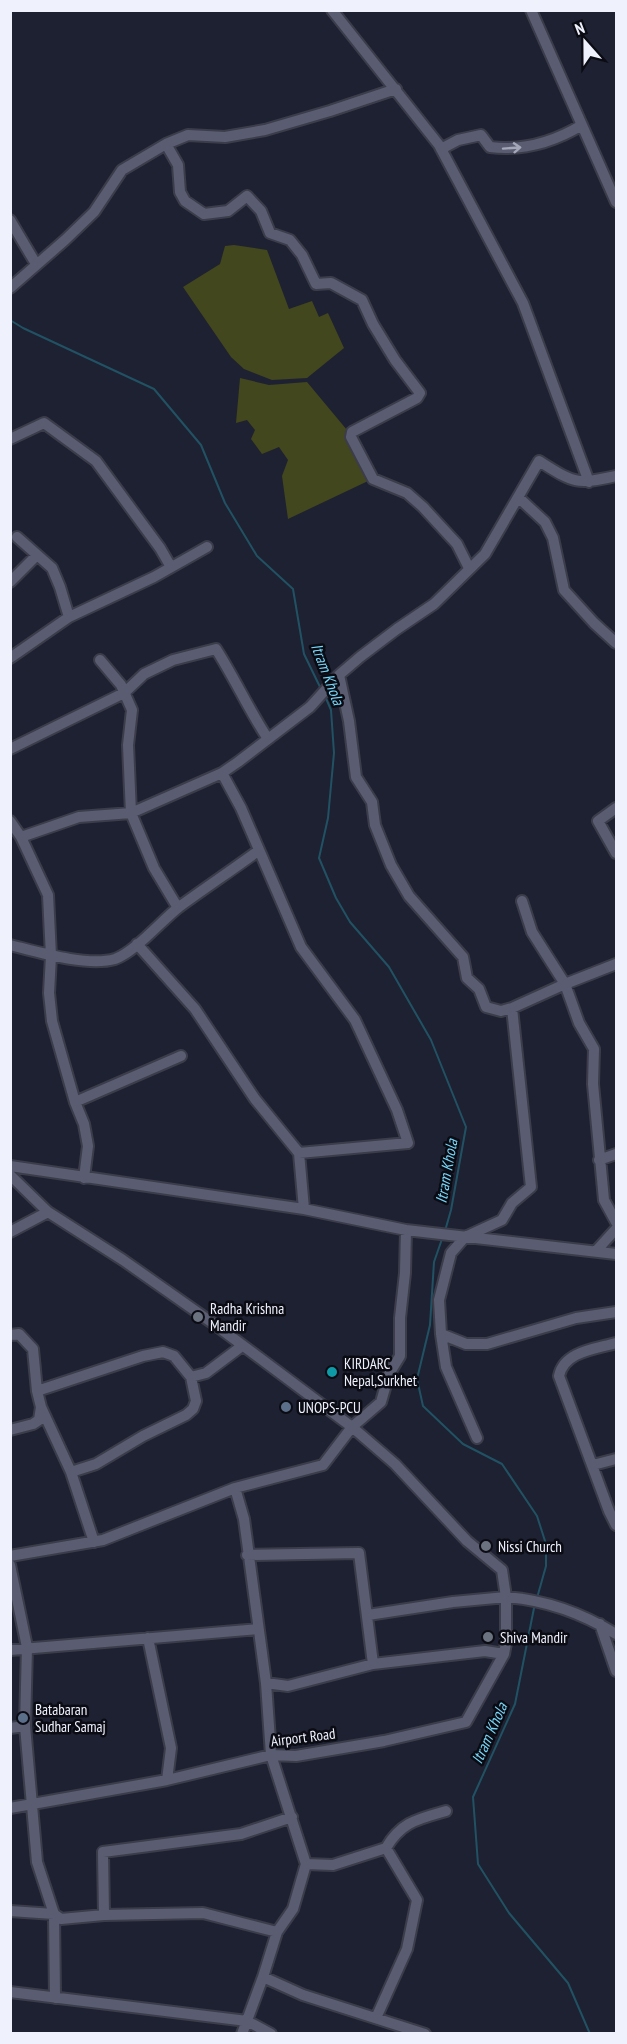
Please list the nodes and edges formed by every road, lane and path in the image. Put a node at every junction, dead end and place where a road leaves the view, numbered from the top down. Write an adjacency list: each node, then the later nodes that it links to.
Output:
1 (332, 10): 3 (street)
2 (531, 10): 4 (street)
3 (396, 89): 5 (street); 6 (street)
4 (582, 125): 6 (street, one-way to 4); 7 (street)
5 (166, 144): 9 (street); 19 (street)
6 (441, 148): 13 (street)
7 (616, 202)
8 (10, 220): 9 (street)
9 (36, 264): 10 (street)
10 (10, 288)
11 (10, 439): 18 (street)
12 (616, 476): 13 (street)
13 (589, 482): 14 (street)
14 (519, 498): 19 (street); 22 (street)
15 (17, 537): 17 (street)
16 (207, 547): 18 (street)
17 (37, 555): 20 (street); 21 (street)
18 (171, 567): 21 (street)
19 (469, 568): 25 (street)
20 (10, 582)
21 (69, 617): 23 (street)
22 (616, 643)
23 (10, 658)
24 (100, 660): 26 (street)
25 (339, 675): 27 (street); 43 (street)
26 (124, 693): 27 (street); 28 (street); 31 (street)
27 (268, 740): 29 (street)
28 (10, 749)
29 (222, 773): 31 (street); 34 (street)
30 (616, 808): 35 (street)
31 (131, 813): 33 (street); 37 (street)
32 (10, 821): 33 (street)
33 (21, 837): 40 (street)
34 (258, 851): 37 (street); 46 (street)
35 (616, 852)
36 (522, 901): 42 (street)
37 (178, 908): 38 (street)
38 (137, 944): 40 (street); 46 (street)
39 (10, 945): 40 (street)
40 (51, 956): 45 (street)
41 (616, 964): 42 (street)
42 (565, 984): 43 (street); 48 (street)
43 (512, 1008): 58 (street)
44 (181, 1056): 45 (street)
45 (75, 1102): 51 (street)
46 (299, 1153): 52 (street)
47 (616, 1154): 48 (street)
48 (599, 1160): 54 (street)
49 (10, 1166): 51 (street)
50 (10, 1175): 53 (street, Airport Road)
51 (84, 1178): 52 (street)
52 (304, 1209): 56 (street)
53 (48, 1212): 57 (street); 65 (street, Airport Road)
54 (616, 1222)
55 (616, 1229): 59 (street)
56 (406, 1230): 58 (street); 69 (street)
57 (10, 1232)
58 (461, 1237): 59 (street); 62 (street)
59 (596, 1251): 60 (street)
60 (616, 1254)
61 (616, 1311): 62 (street)
62 (441, 1334): 71 (street)
63 (10, 1335): 67 (street)
64 (616, 1343): 73 (street)
65 (242, 1346): 66 (street); 69 (street, Airport Road)
66 (191, 1377): 67 (street); 74 (street)
67 (37, 1391): 68 (street)
68 (41, 1407): 70 (street); 74 (street)
69 (352, 1427): 75 (street); 81 (street, Airport Road)
70 (10, 1430)
71 (477, 1438)
72 (616, 1459): 73 (street)
73 (594, 1465): 76 (street)
74 (71, 1472): 77 (street)
75 (235, 1488): 77 (street); 78 (street)
76 (616, 1525)
77 (94, 1542): 79 (street)
78 (247, 1555): 82 (street); 84 (street)
79 (10, 1556)
80 (10, 1565): 87 (street)
81 (506, 1597): 82 (street); 83 (street); 89 (street, Airport Road)
82 (368, 1615): 90 (street)
83 (600, 1624): 85 (street); 91 (street)
84 (258, 1629): 86 (street); 92 (street)
85 (616, 1634)
86 (148, 1638): 87 (street); 96 (street)
87 (27, 1647): 88 (street); 93 (street)
88 (10, 1650)
89 (504, 1654): 90 (street); 95 (street, Airport Road)
90 (373, 1664): 92 (street)
91 (616, 1671)
92 (266, 1683): 95 (street)
93 (25, 1726): 94 (street); 97 (street)
94 (10, 1728)
95 (271, 1755): 96 (street, Airport Road); 100 (street)
96 (168, 1780): 97 (street, Airport Road)
97 (32, 1805): 98 (street, Airport Road); 104 (street)
98 (10, 1808)
99 (446, 1811): 101 (street)
100 (292, 1817): 102 (street); 105 (street)
101 (386, 1848): 102 (street); 110 (street)
102 (306, 1864): 106 (street)
103 (10, 1911): 104 (street)
104 (54, 1914): 105 (street); 109 (street)
105 (104, 1915): 106 (street)
106 (277, 1932): 107 (street)
107 (263, 1977): 110 (street); 111 (street)
108 (10, 1992): 109 (street)
109 (55, 1998): 111 (street)
110 (376, 2018): 114 (street)
111 (247, 2020): 112 (street); 113 (street)
112 (242, 2034)
113 (271, 2034)
114 (425, 2034)

